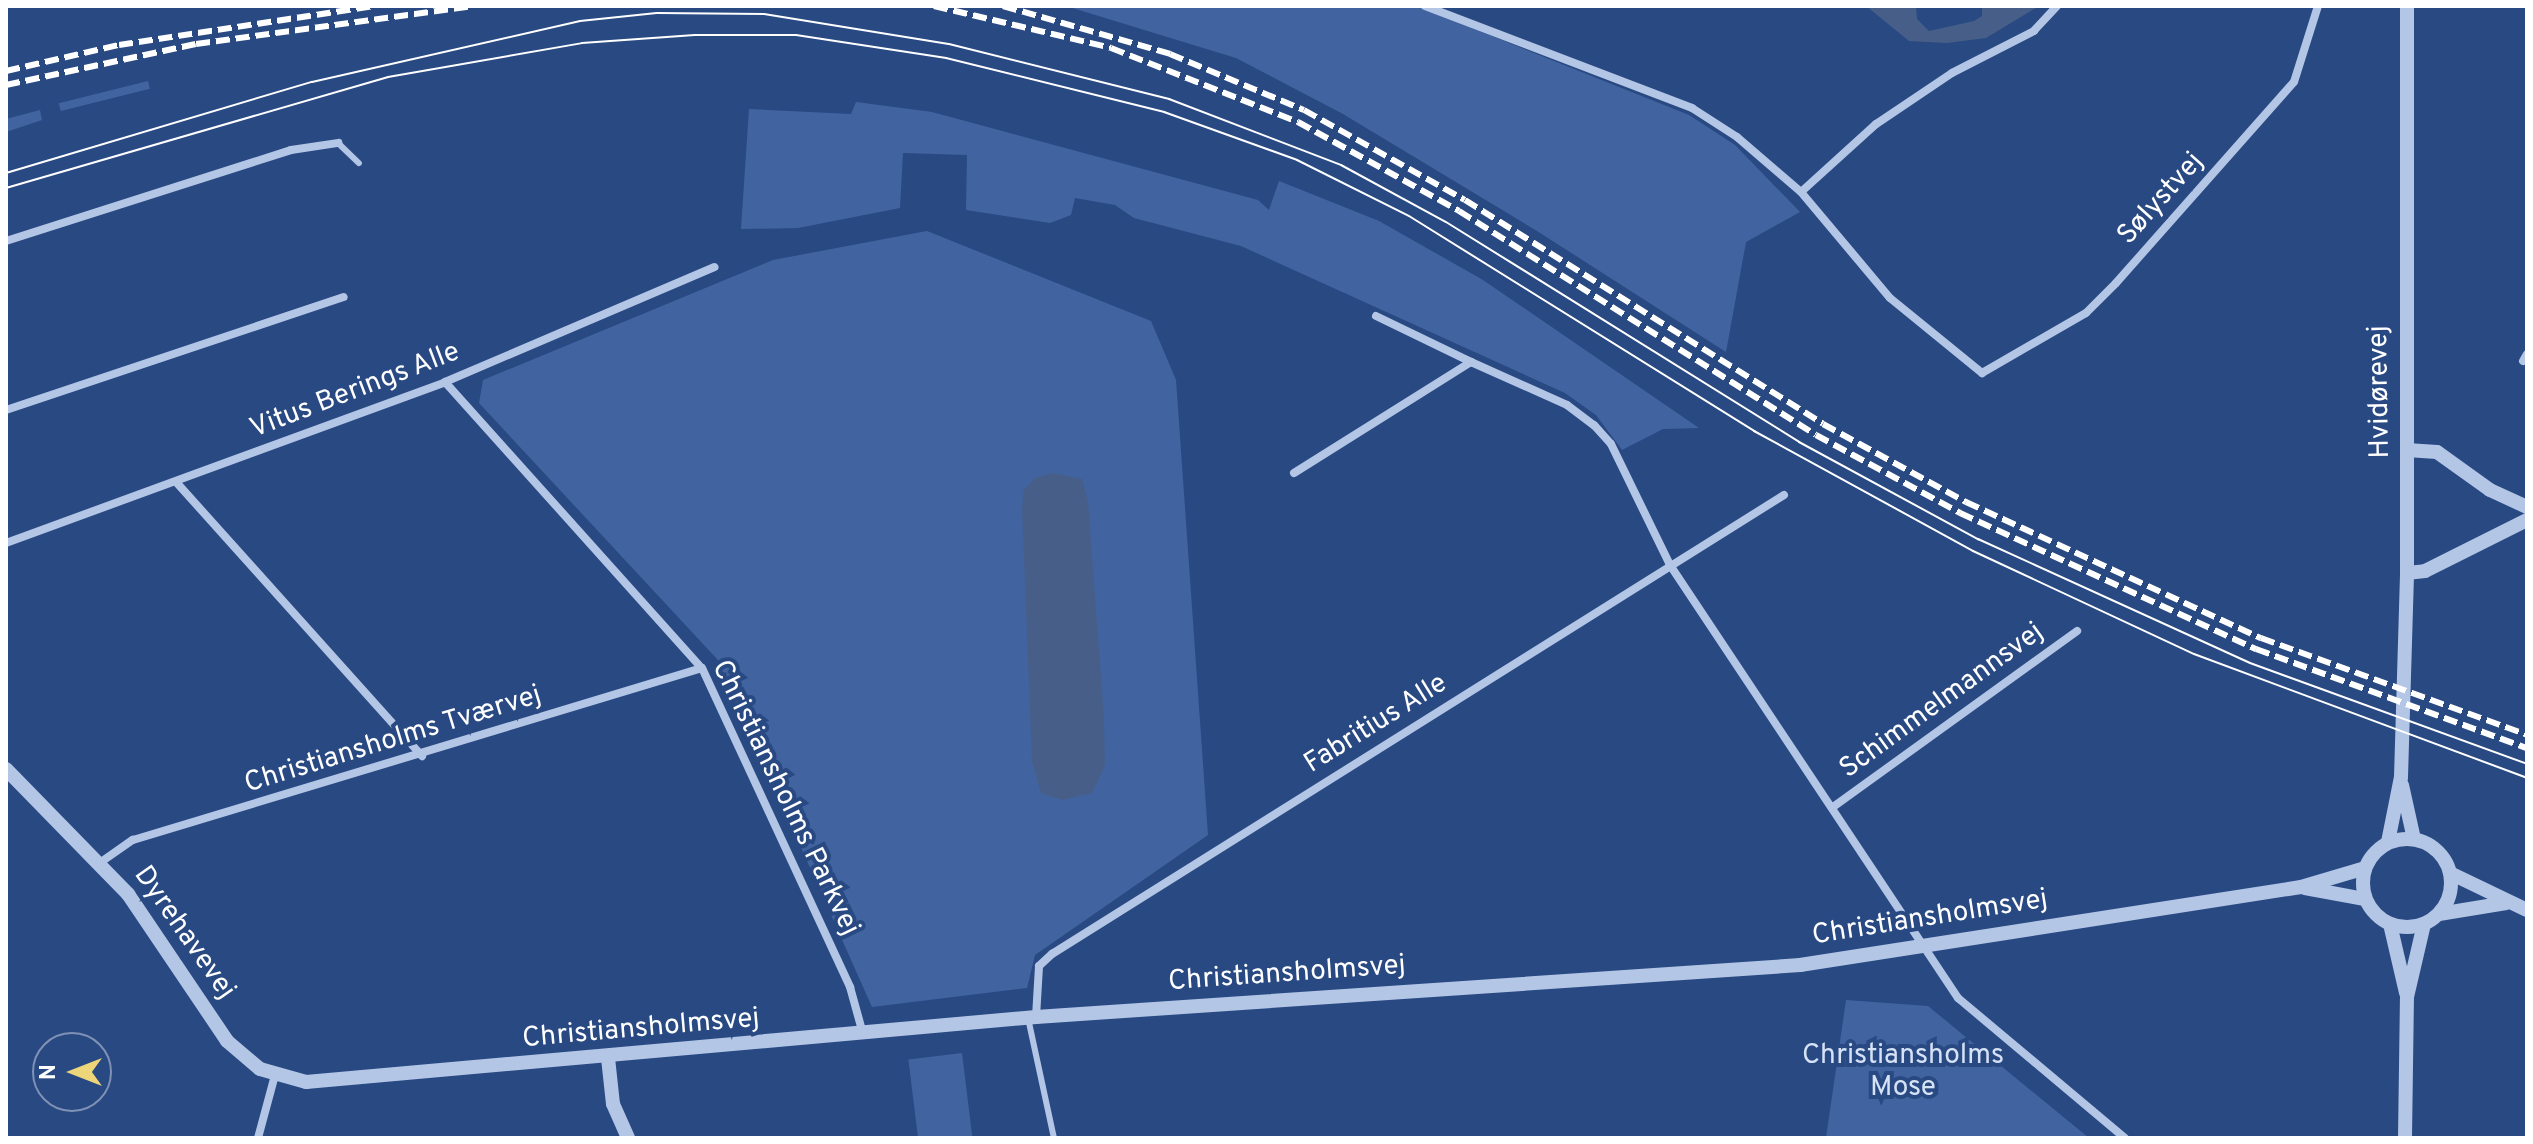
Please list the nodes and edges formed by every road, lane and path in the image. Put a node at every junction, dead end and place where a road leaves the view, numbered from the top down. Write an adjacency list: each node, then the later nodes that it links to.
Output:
1 (1425, 6): 7 (street)
2 (2057, 6): 7 (street)
3 (2318, 6): 7 (street, Sølystvej)
4 (2407, 6): 15 (street, Hvidørevej)
5 (338, 143): 6 (lane); 8 (street)
6 (359, 163)
7 (1801, 192)
8 (6, 241)
9 (715, 267): 13 (street, Vitus Berings Alle)
10 (344, 297): 14 (street)
11 (1376, 316): 12 (street, Schimmelmannsvej)
12 (1471, 362): 16 (street); 22 (street, Schimmelmannsvej)
13 (445, 382): 17 (street, Vitus Berings Alle); 25 (street, Christiansholms Parkvej)
14 (6, 410)
15 (2407, 450): 19 (street); 23 (street, Hvidørevej)
16 (1294, 473)
17 (177, 483): 21 (street, Vitus Berings Alle); 26 (street)
18 (1784, 495): 22 (street, Fabritius Alle)
19 (2527, 507)
20 (2527, 520): 23 (street)
21 (6, 543)
22 (1670, 565): 29 (street, Schimmelmannsvej); 44 (street, Fabritius Alle)
23 (2407, 573): 28 (street, Hvidørevej)
24 (2077, 631): 29 (street, Schimmelmannsvej)
25 (702, 668): 26 (street, Christiansholms Tværvej); 45 (street, Christiansholms Parkvej)
26 (422, 756): 32 (street, Christiansholms Tværvej)
27 (6, 769): 32 (street, Dyrehavevej)
28 (2401, 777): 30 (street, Hvidørevej); 31 (street, Hvidørevej)
29 (1833, 807): 42 (street, Schimmelmannsvej)
30 (2414, 839): 31 (street); 34 (street)
31 (2388, 842): 33 (street)
32 (101, 862): 47 (street, Dyrehavevej)
33 (2365, 868): 35 (street, Christiansholmsvej); 36 (street)
34 (2450, 873): 37 (street); 39 (street)
35 (2301, 887): 36 (street, Christiansholmsvej); 42 (street, Christiansholmsvej)
36 (2365, 899): 40 (street)
37 (2506, 903): 38 (street); 39 (street)
38 (2527, 910)
39 (2439, 914): 41 (street)
40 (2390, 924): 41 (street); 43 (street)
41 (2424, 924): 43 (street)
42 (1925, 946): 44 (street, Christiansholmsvej); 51 (street, Schimmelmannsvej)
43 (2407, 997): 52 (street)
44 (1032, 1018): 45 (street, Christiansholmsvej); 50 (lane)
45 (863, 1035): 46 (street, Christiansholmsvej)
46 (608, 1058): 47 (street, Christiansholmsvej); 49 (street)
47 (275, 1075): 48 (street)
48 (258, 1138)
49 (628, 1138)
50 (1054, 1138)
51 (2125, 1138)
52 (2405, 1138)

